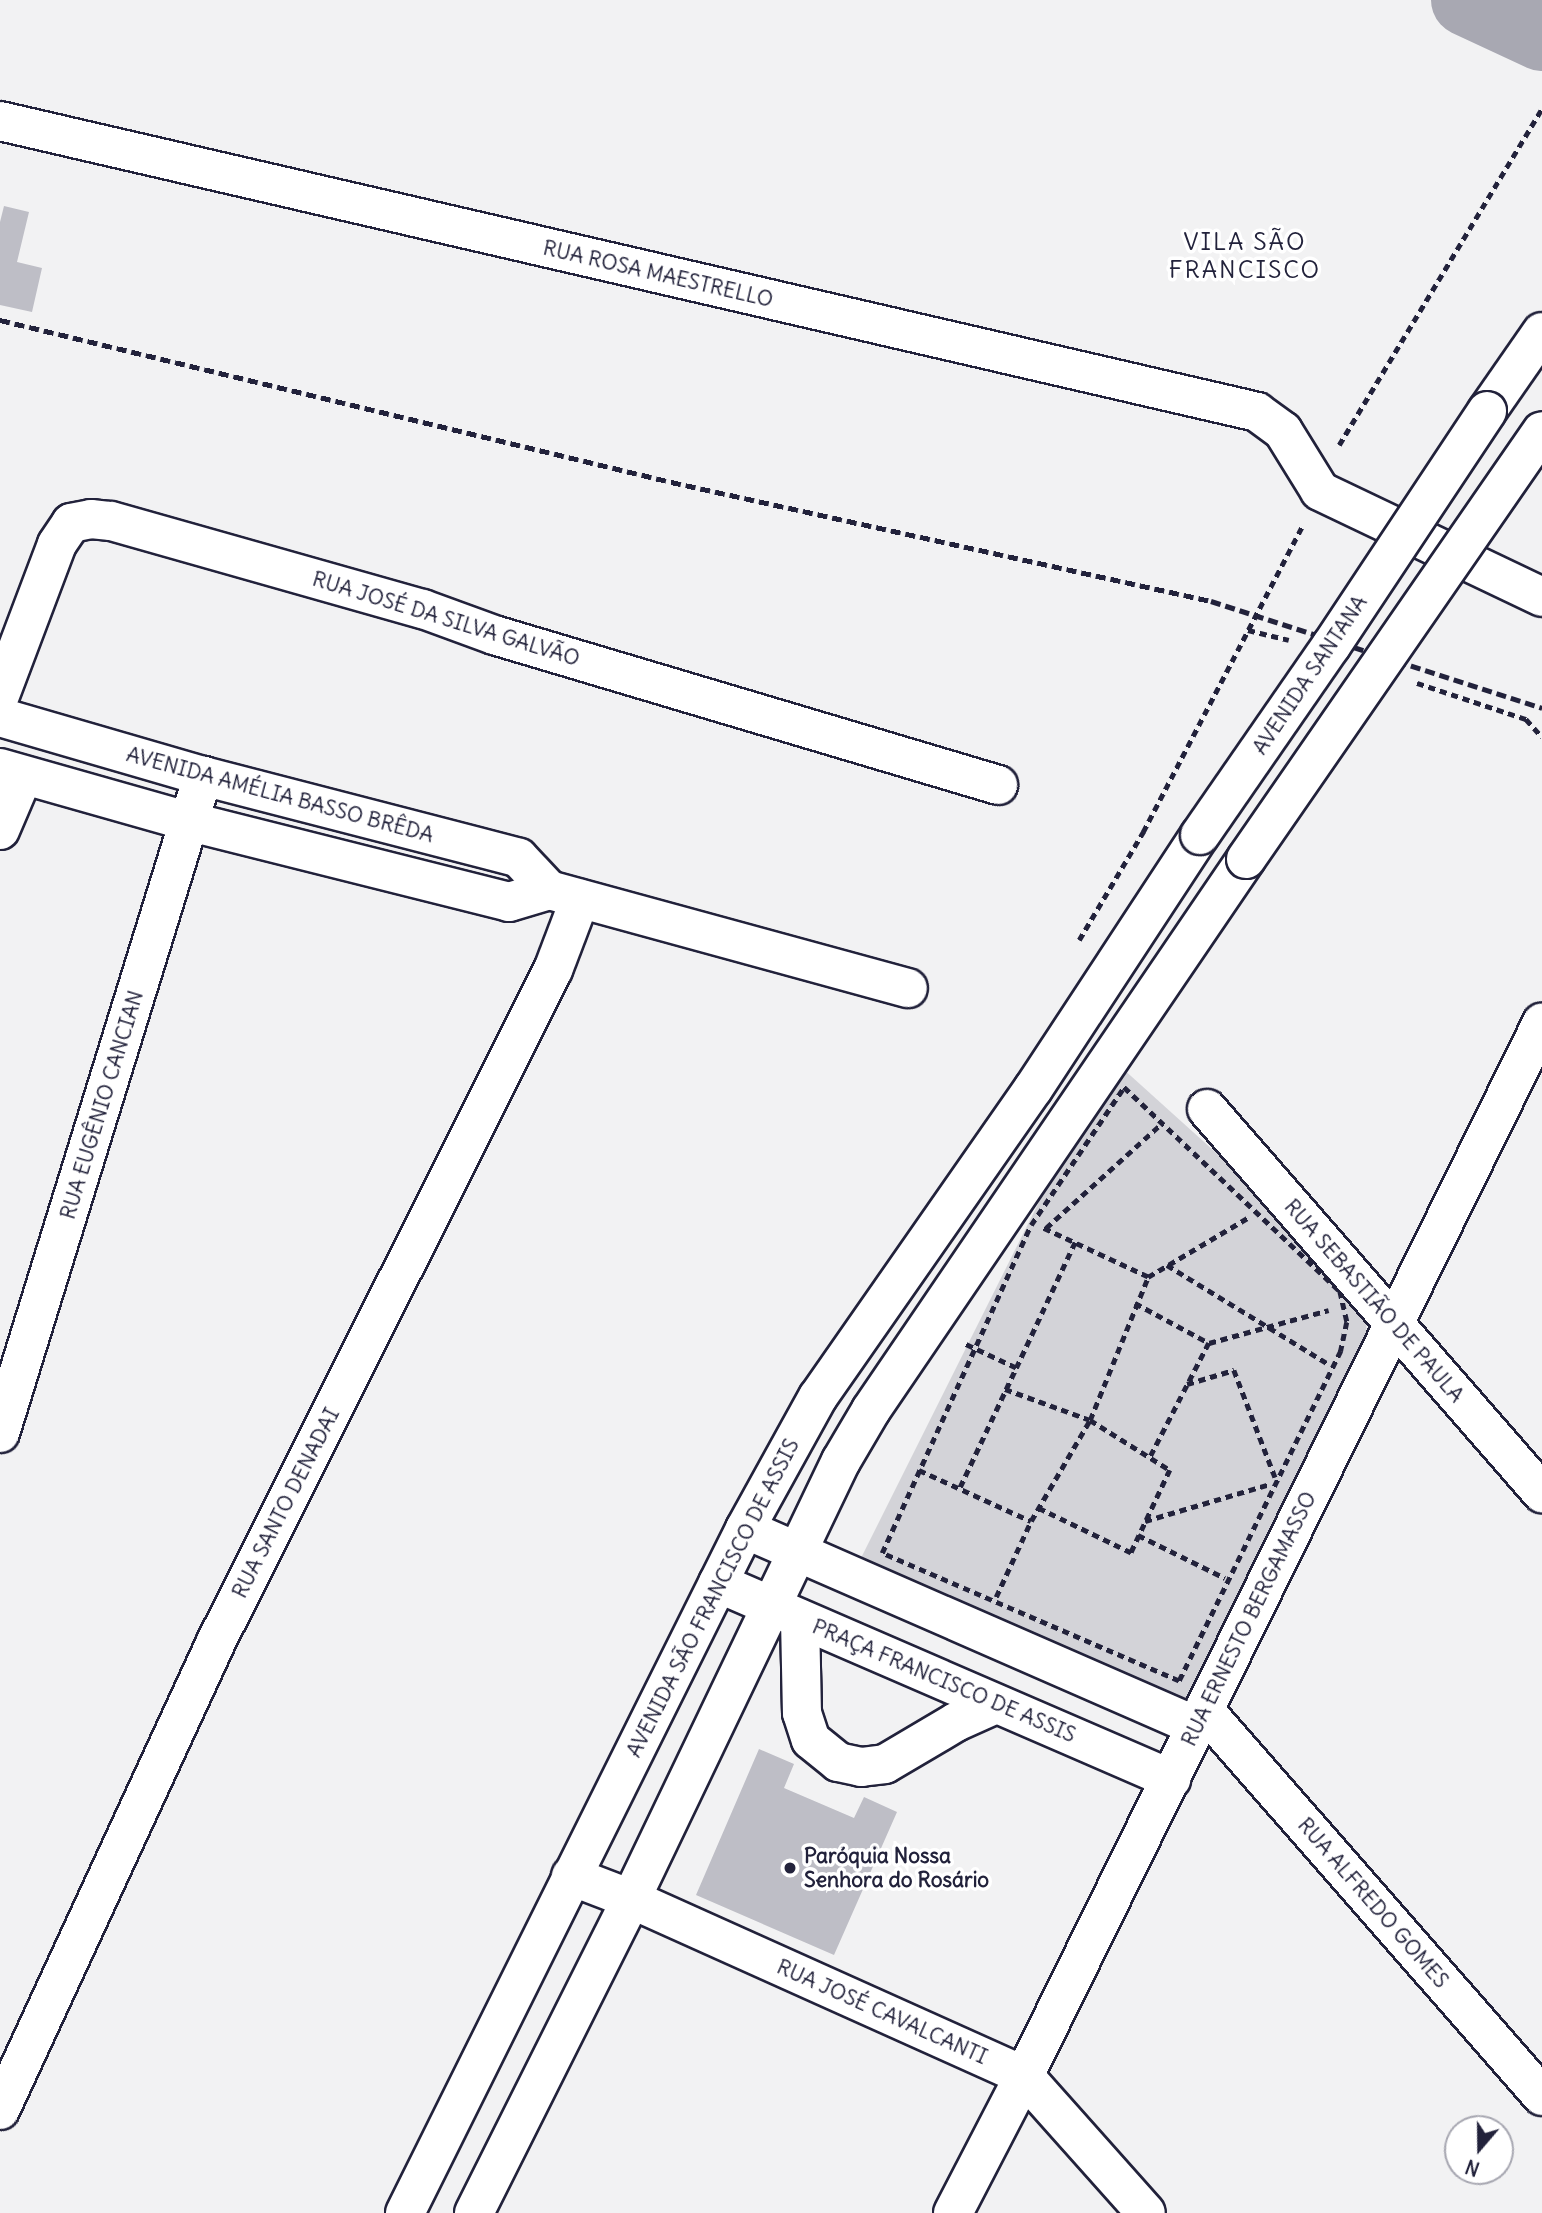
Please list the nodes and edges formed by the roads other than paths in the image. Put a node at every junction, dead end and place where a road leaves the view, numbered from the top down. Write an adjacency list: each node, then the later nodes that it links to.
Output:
1 (0, 121): 4 (street, RUA ROSA MAESTRELLO)
2 (1542, 332): 14 (street, AVENIDA SANTANA, bridge)
3 (1542, 431): 21 (street, bridge)
4 (1542, 597)
5 (0, 695): 9 (street, RUA JOSÉ DA SILVA GALVÃO)
6 (0, 717): 8 (street, AVENIDA AMÉLIA BASSO BRÊDA)
7 (11, 772): 10 (street); 11 (street)
8 (203, 776): 10 (street, RUA EUGÊNIO CANCIAN); 12 (street, AVENIDA AMÉLIA BASSO BRÊDA)
9 (998, 785)
10 (191, 822): 12 (street); 18 (street, RUA EUGÊNIO CANCIAN)
11 (0, 830)
12 (564, 894): 13 (street); 31 (street, RUA SANTO DENADAI)
13 (908, 988)
14 (1079, 1019): 20 (street, AVENIDA SÃO FRANCISCO DE ASSIS)
15 (1542, 1023): 17 (street, RUA ERNESTO BERGAMASSO)
16 (1207, 1109): 17 (street, RUA SEBASTIÃO DE PAULA)
17 (1394, 1324): 19 (street, RUA SEBASTIÃO DE PAULA); 25 (street, RUA ERNESTO BERGAMASSO)
18 (0, 1433)
19 (1542, 1493)
20 (745, 1529): 21 (street); 22 (street, AVENIDA SÃO FRANCISCO DE ASSIS)
21 (797, 1551): 23 (street); 25 (street)
22 (718, 1583): 23 (street, PRAÇA FRANCISCO DE ASSIS); 27 (street, AVENIDA SÃO FRANCISCO DE ASSIS)
23 (784, 1612): 24 (street, PRAÇA FRANCISCO DE ASSIS); 24 (street); 28 (street)
24 (996, 1704): 26 (street, PRAÇA FRANCISCO DE ASSIS)
25 (1200, 1718): 26 (street, RUA ERNESTO BERGAMASSO); 30 (street, RUA ALFREDO GOMES)
26 (1171, 1779): 29 (street, RUA ERNESTO BERGAMASSO)
27 (571, 1876): 28 (street, RUA JOSÉ CAVALCANTI); 32 (street, AVENIDA SÃO FRANCISCO DE ASSIS)
28 (631, 1899): 29 (street, RUA JOSÉ CAVALCANTI); 33 (street)
29 (1024, 2076): 34 (street, RUA ERNESTO BERGAMASSO); 35 (street, RUA JOSÉ CAVALCANTI)
30 (1542, 2095)
31 (0, 2110)
32 (405, 2213)
33 (474, 2213)
34 (953, 2213)
35 (1146, 2213)

